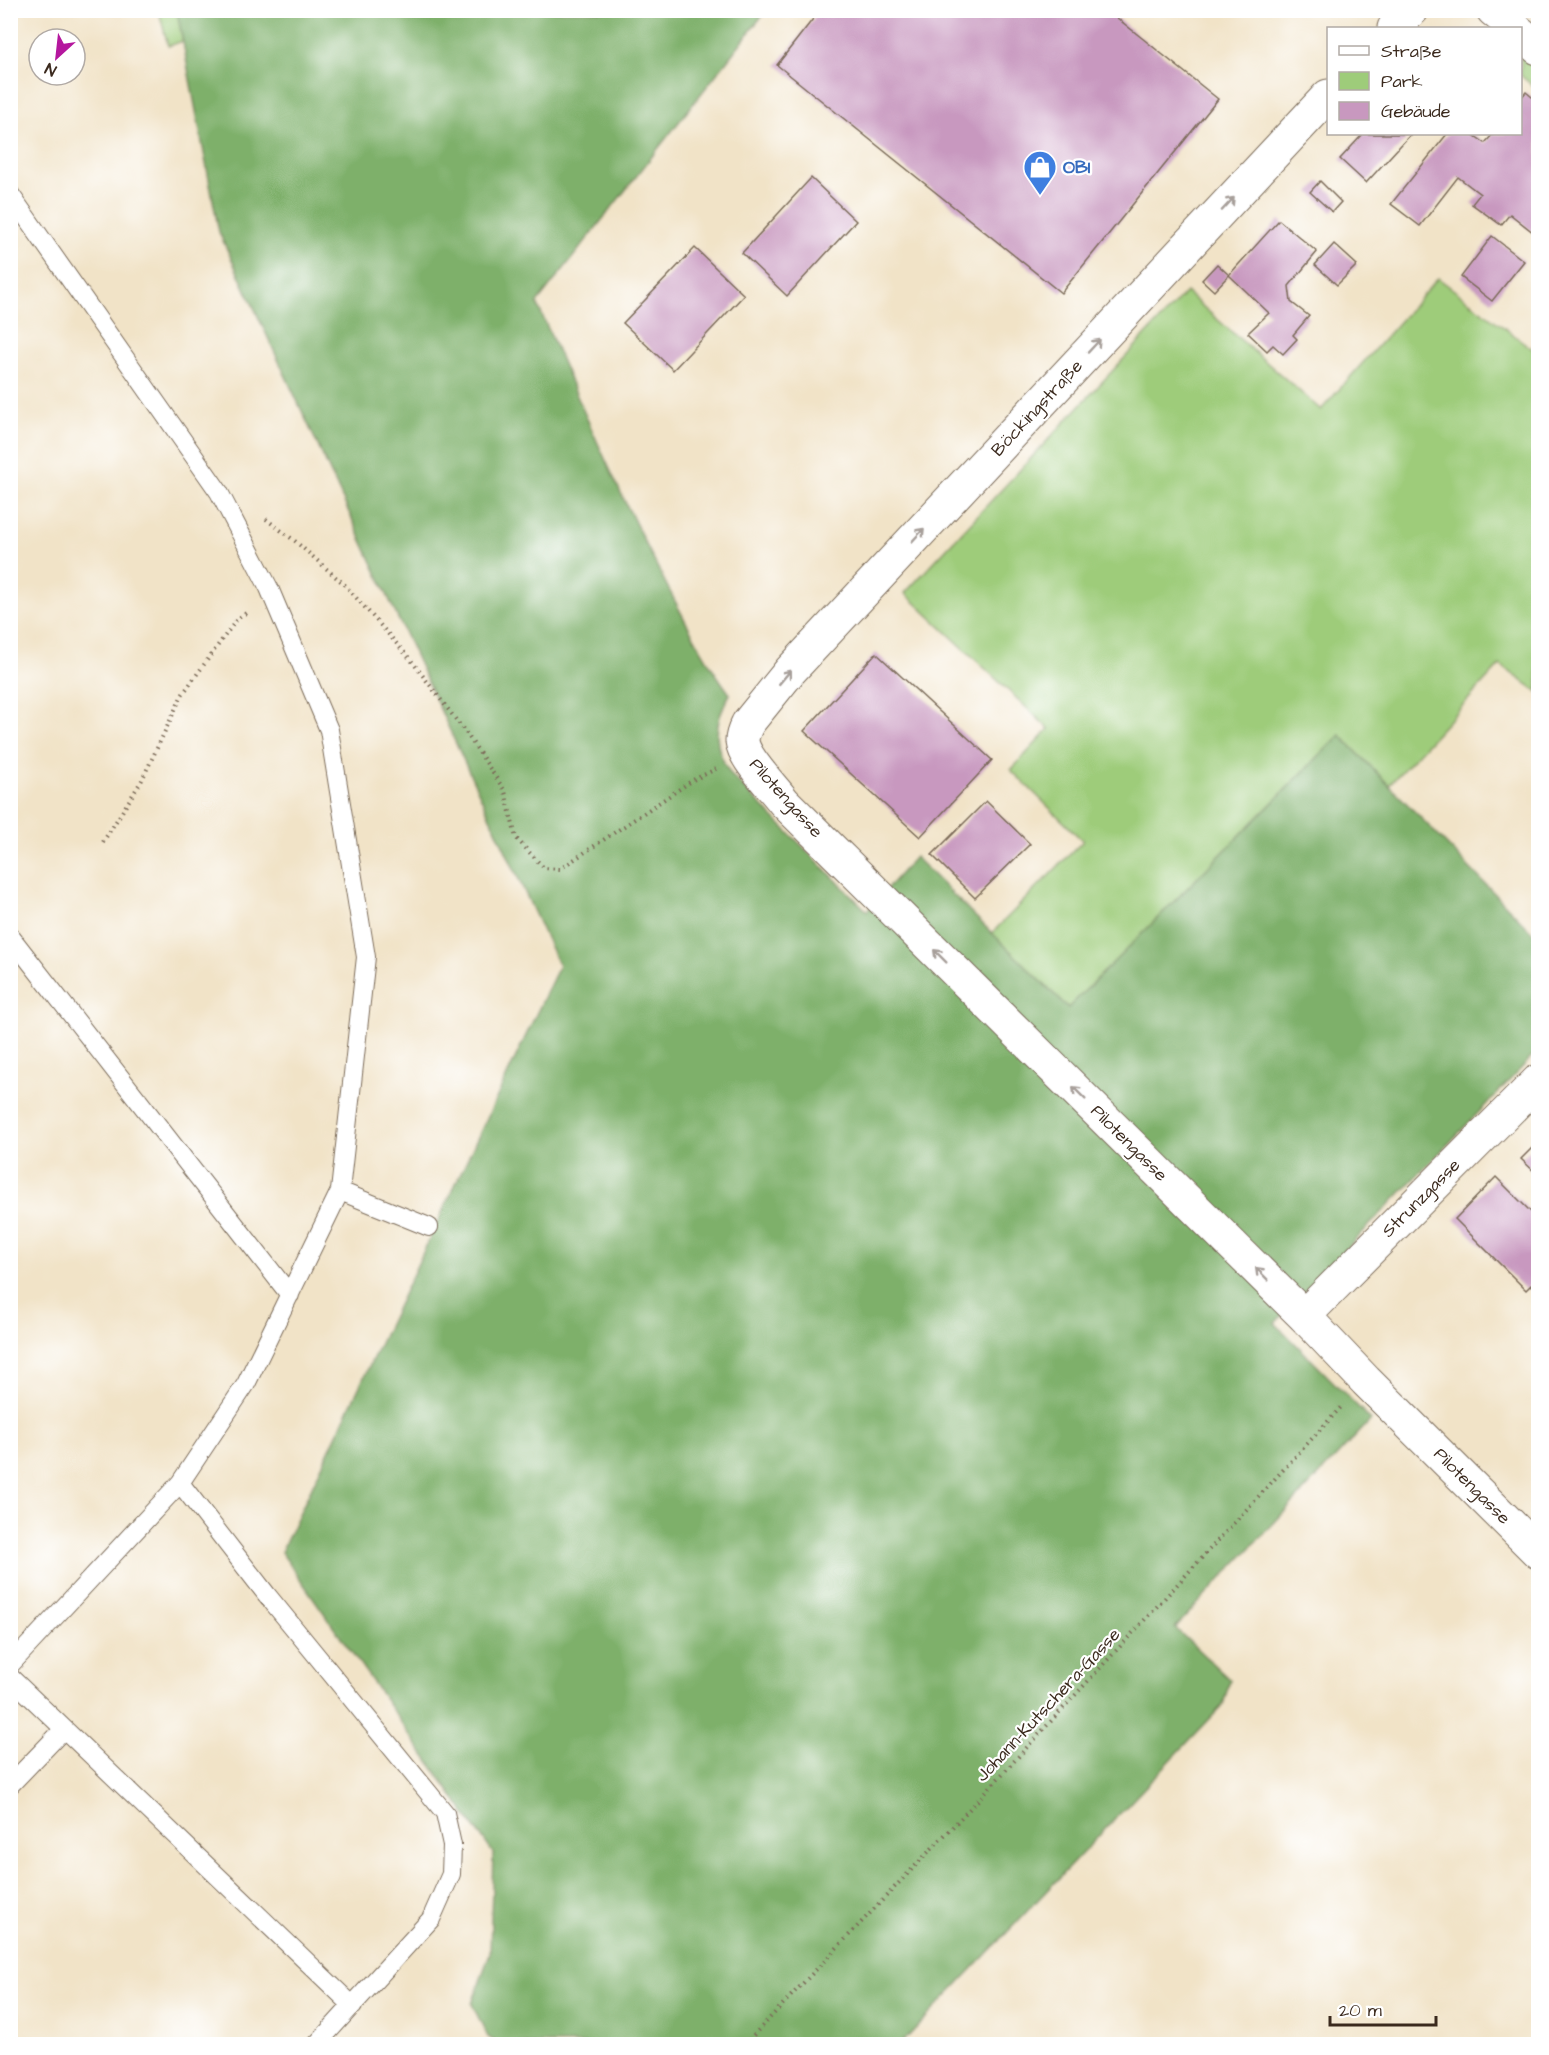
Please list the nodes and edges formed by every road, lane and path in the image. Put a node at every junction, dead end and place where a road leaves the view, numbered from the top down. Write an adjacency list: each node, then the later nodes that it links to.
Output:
1 (1412, 10): 3 (street)
2 (1493, 10): 4 (street)
3 (1395, 27)
4 (1514, 27)
5 (1522, 34): 6 (street)
6 (1539, 48)
7 (1327, 98): 11 (street, Böckingstraße, one-way to 7)
8 (10, 194): 9 (lane)
9 (219, 492): 10 (lane); 12 (path)
10 (272, 596): 13 (path); 16 (lane)
11 (748, 723): 12 (street, Pilotengasse)
12 (747, 755): 19 (street, Pilotengasse, one-way to 12)
13 (103, 842)
14 (10, 936): 18 (lane)
15 (1539, 1081): 19 (street, Strunzgasse)
16 (340, 1191): 17 (lane); 18 (lane)
17 (429, 1227)
18 (290, 1295): 21 (lane)
19 (1304, 1316): 20 (street, Pilotengasse)
20 (1366, 1381): 22 (street, Pilotengasse); 29 (path, Johann-Kutschera-Gasse)
21 (180, 1483): 23 (lane); 27 (lane)
22 (1539, 1552)
23 (10, 1665)
24 (10, 1677): 25 (lane)
25 (64, 1729): 26 (lane); 27 (lane)
26 (10, 1785)
27 (353, 2006): 28 (lane)
28 (317, 2044)
29 (745, 2044)

